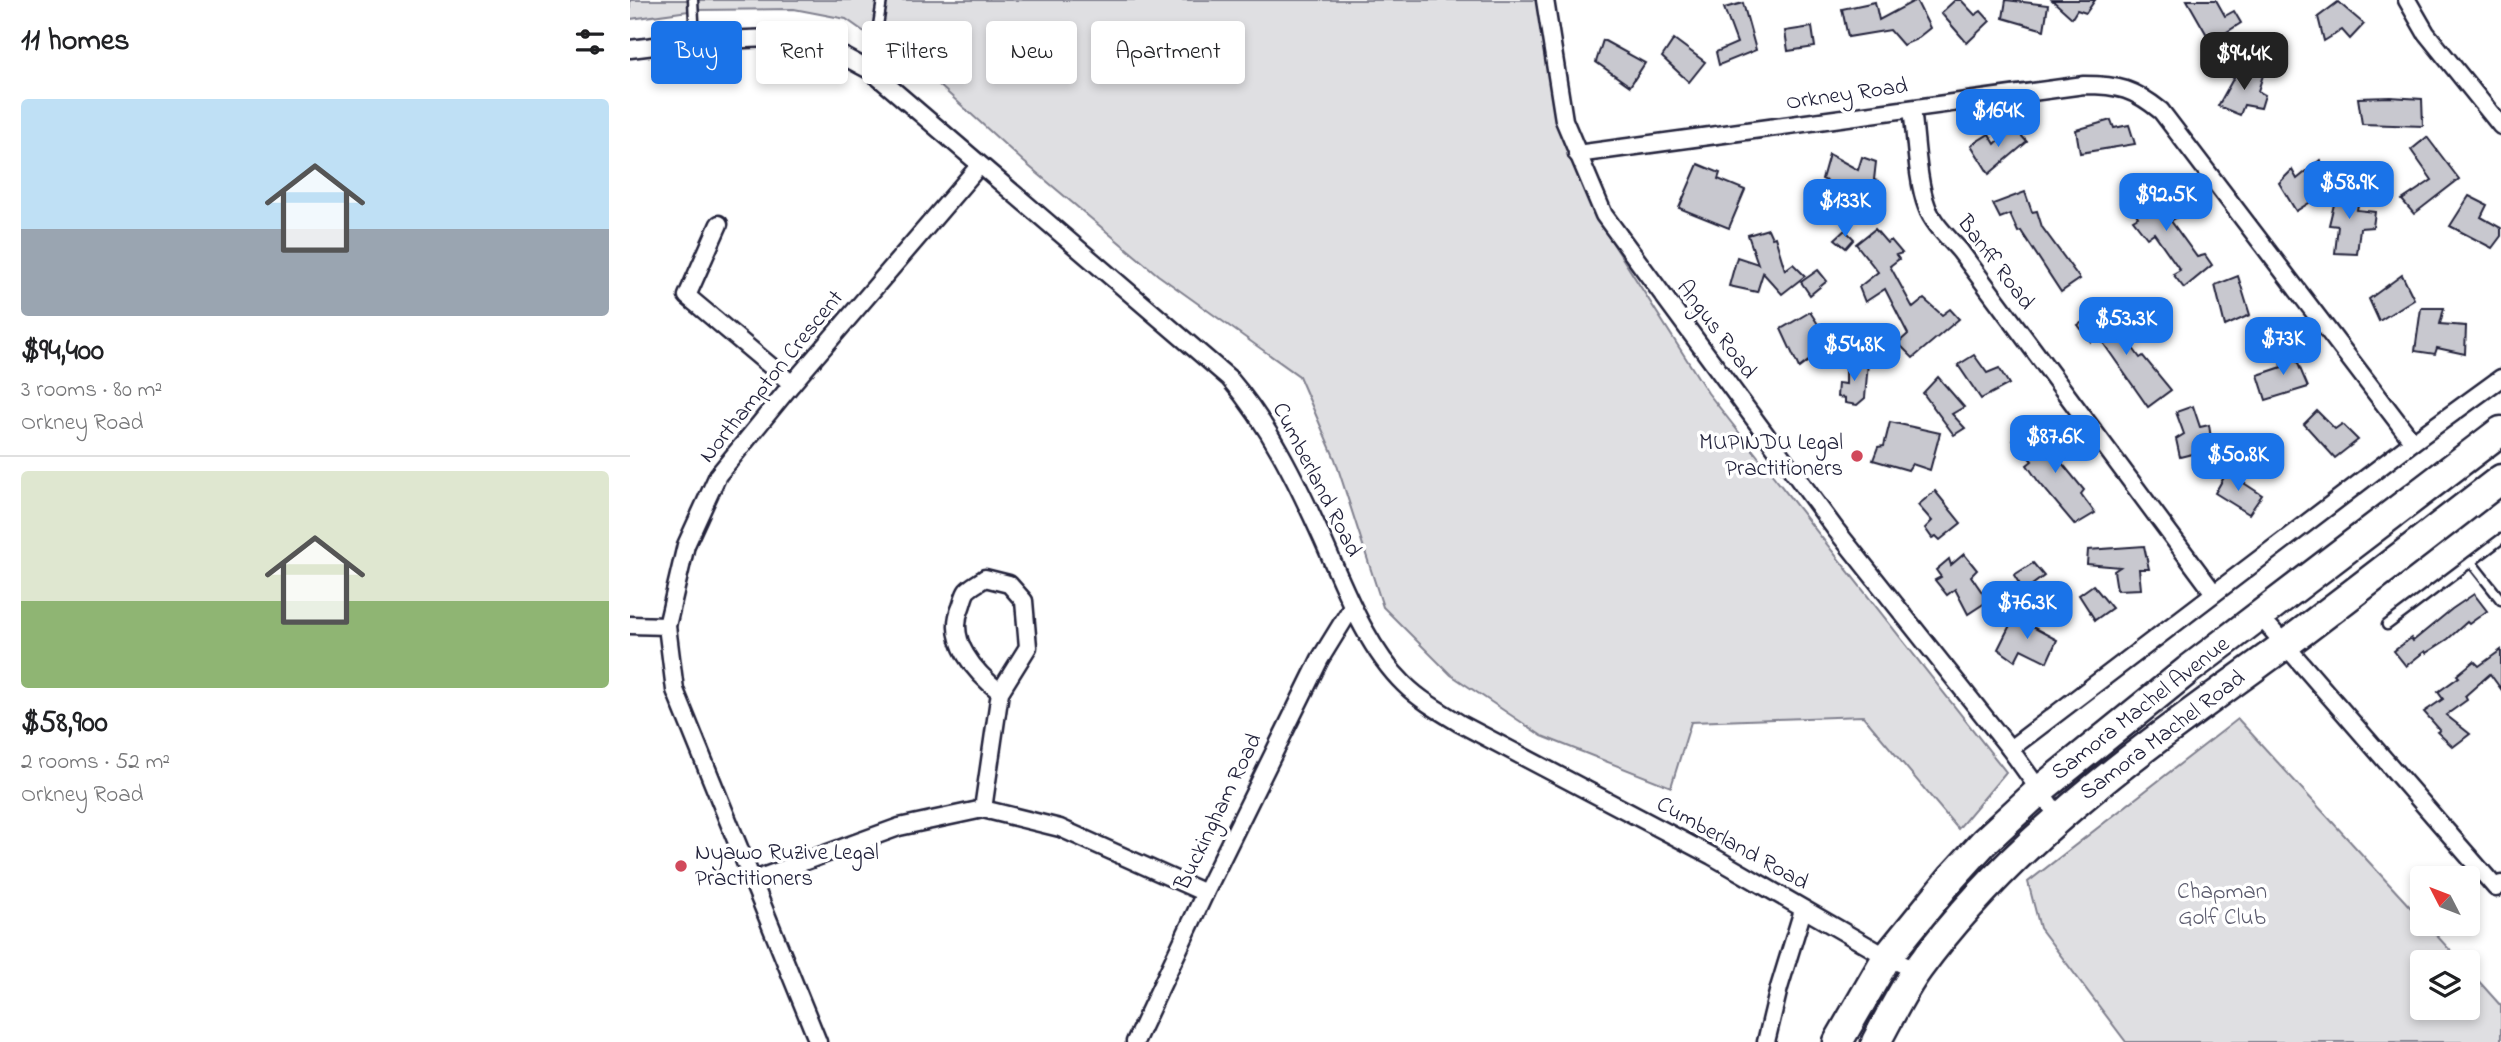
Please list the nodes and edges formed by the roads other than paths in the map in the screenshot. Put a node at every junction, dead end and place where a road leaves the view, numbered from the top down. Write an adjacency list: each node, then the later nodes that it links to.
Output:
1 (693, 0): 5 (lane)
2 (882, 0): 6 (lane)
3 (1545, 0): 14 (street, Angus Road)
4 (2407, 0): 13 (street)
5 (694, 21)
6 (879, 21)
7 (742, 39): 10 (street, Cumberland Road)
8 (651, 46): 9 (street, Cumberland Road)
9 (630, 49)
10 (862, 66)
11 (886, 84): 15 (street, Cumberland Road)
12 (1912, 109): 14 (street, Orkney Road); 20 (street, Orkney Road); 24 (street, Banff Road)
13 (2501, 126)
14 (1577, 154): 33 (street, Angus Road)
15 (979, 166): 18 (street, Northampton Crescent); 26 (street, Cumberland Road)
16 (719, 224): 18 (street)
17 (2501, 378): 20 (street, Samora Machel Avenue)
18 (792, 384): 30 (street, Northampton Crescent)
19 (2501, 431): 27 (highway, Samora Machel Avenue)
20 (2413, 442): 24 (street, Samora Machel Avenue)
21 (2501, 479): 31 (highway, Samora Machel Road)
22 (2501, 540): 23 (lane)
23 (2471, 562): 25 (lane); 29 (lane)
24 (2214, 593): 33 (street, Samora Machel Avenue)
25 (2501, 600)
26 (1352, 607): 39 (street, Buckingham Road); 40 (street, Cumberland Road)
27 (2260, 616): 31 (street); 34 (highway, Samora Machel Avenue)
28 (630, 625): 30 (street)
29 (2387, 625)
30 (667, 626): 37 (street, Northampton Crescent)
31 (2284, 645): 36 (highway, Samora Machel Road); 38 (street)
32 (1000, 692): 32 (street); 35 (street)
33 (2010, 749): 34 (street, Angus Road)
34 (2040, 790): 36 (street, Angus Road); 41 (highway, Samora Machel Avenue)
35 (983, 809): 37 (street); 39 (street)
36 (2058, 816): 42 (highway, Samora Machel Road)
37 (754, 880): 43 (street, Northampton Crescent)
38 (2499, 888)
39 (1205, 892): 44 (street, Buckingham Road)
40 (1803, 910): 41 (street, Cumberland Road); 45 (street)
41 (1887, 957): 42 (street, Cumberland Road); 46 (highway, Samora Machel Avenue)
42 (1917, 971): 47 (highway, Samora Machel Road)
43 (818, 1042)
44 (1135, 1042)
45 (1766, 1042)
46 (1838, 1042)
47 (1876, 1042)

